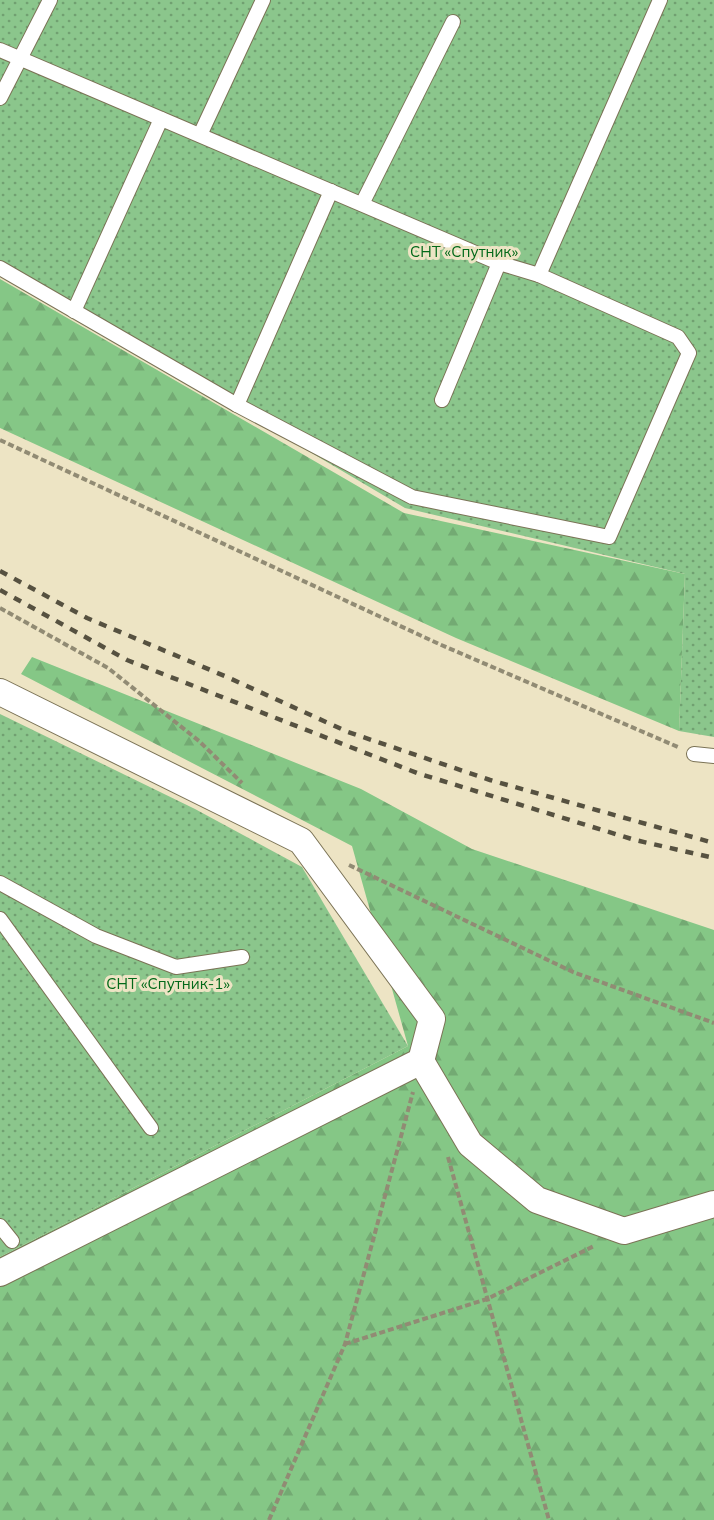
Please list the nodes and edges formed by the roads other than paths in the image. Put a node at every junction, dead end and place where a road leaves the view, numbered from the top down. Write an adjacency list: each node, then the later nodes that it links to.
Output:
1 (50, 0): 6 (lane)
2 (263, 0): 9 (lane)
3 (660, 0): 14 (lane)
4 (453, 22): 11 (lane)
5 (0, 50): 6 (lane)
6 (20, 58): 7 (lane); 8 (lane)
7 (0, 98)
8 (161, 119): 9 (lane); 15 (lane)
9 (200, 135): 10 (lane)
10 (331, 191): 11 (lane); 17 (lane)
11 (362, 204): 12 (lane)
12 (499, 263): 14 (lane); 16 (lane)
13 (0, 268): 15 (lane)
14 (539, 274): 17 (lane)
15 (74, 311): 17 (lane)
16 (442, 400)
17 (237, 405)
18 (0, 692): 24 (street)
19 (694, 754): 20 (lane)
20 (714, 756)
21 (0, 883): 23 (lane)
22 (0, 920): 25 (lane)
23 (242, 957)
24 (421, 1061): 26 (street); 29 (street)
25 (151, 1128)
26 (714, 1204)
27 (0, 1226): 28 (lane)
28 (12, 1241)
29 (0, 1273)

